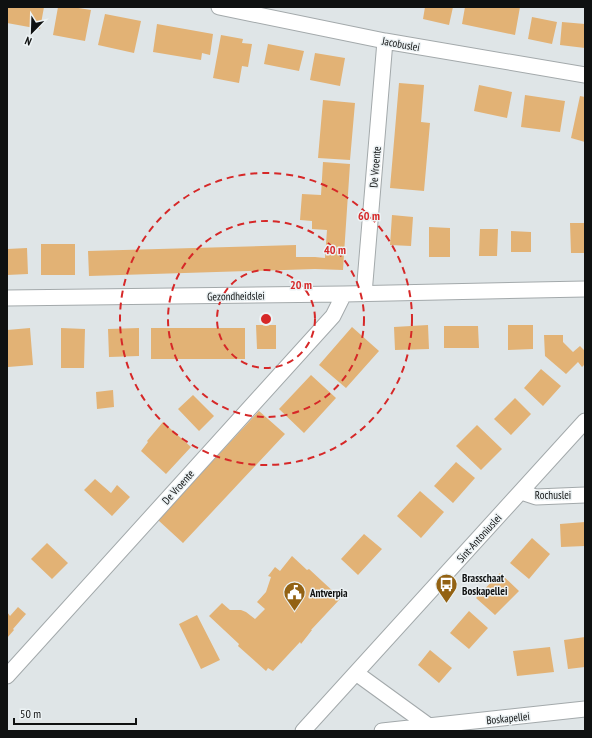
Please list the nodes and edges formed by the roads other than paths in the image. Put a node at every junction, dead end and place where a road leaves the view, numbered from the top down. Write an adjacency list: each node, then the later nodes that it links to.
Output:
1 (219, 7): 2 (street, Jacobuslei)
2 (385, 41): 3 (street, Jacobuslei); 6 (street, De Vroente)
3 (585, 75)
4 (585, 289): 6 (street, Gezondheidslei)
5 (344, 294): 6 (street, Gezondheidslei); 7 (street, Gezondheidslei); 12 (street, De Vroente)
6 (364, 294)
7 (7, 298)
8 (585, 421): 9 (street, Sint-Antoniuslei)
9 (521, 492): 10 (street, Rochuslei); 11 (street, Sint-Antoniuslei)
10 (585, 495)
11 (356, 673): 14 (street); 16 (street, Sint-Antoniuslei)
12 (7, 676)
13 (585, 709): 15 (street, Boskapellei)
14 (429, 726): 15 (street, Boskapellei); 17 (street, Boskapellei)
15 (459, 727)
16 (303, 731)
17 (382, 731)

